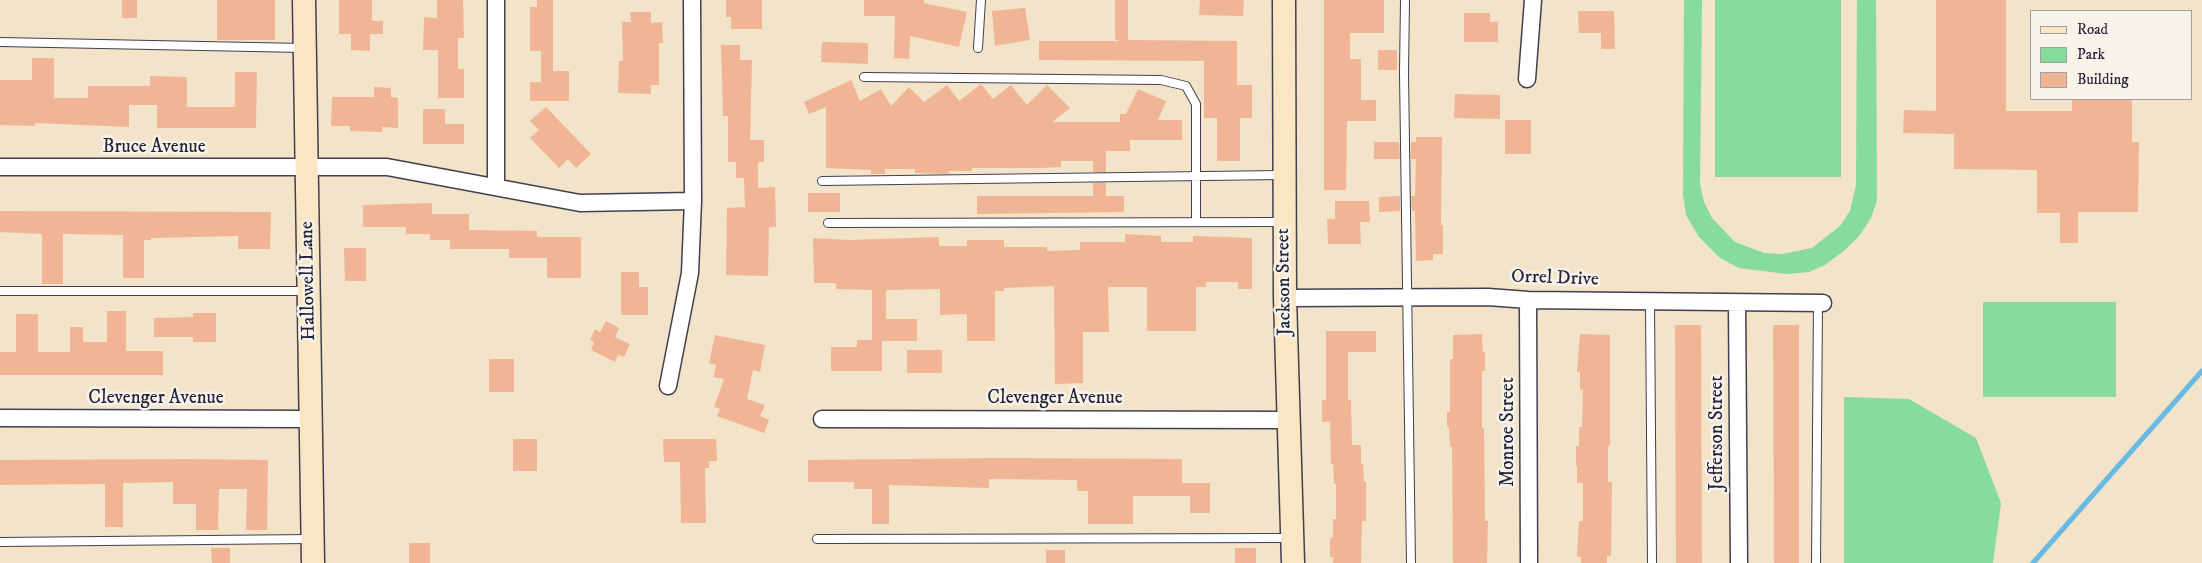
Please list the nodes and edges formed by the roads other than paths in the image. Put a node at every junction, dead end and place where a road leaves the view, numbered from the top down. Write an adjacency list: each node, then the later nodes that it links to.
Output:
1 (304, 0): 9 (street, Hallowell Lane)
2 (496, 0): 18 (street)
3 (692, 0): 19 (street)
4 (980, 0): 10 (lane)
5 (1284, 0): 15 (street, Jackson Street)
6 (1405, 0): 26 (lane)
7 (1533, 0): 12 (street)
8 (0, 42): 9 (lane)
9 (304, 48): 14 (street, Hallowell Lane)
10 (978, 48)
11 (864, 77): 16 (lane)
12 (1527, 79)
13 (0, 168): 14 (street, Bruce Avenue)
14 (307, 169): 18 (street, Bruce Avenue); 24 (street, Hallowell Lane)
15 (1284, 175): 16 (lane); 21 (street, Jackson Street)
16 (1196, 176): 17 (lane); 20 (lane)
17 (822, 181)
18 (496, 186): 19 (street, Bruce Avenue)
19 (693, 201): 31 (street)
20 (1196, 222): 21 (lane); 22 (lane)
21 (1284, 222): 25 (street, Jackson Street)
22 (828, 223)
23 (0, 291): 24 (lane)
24 (309, 291): 33 (street, Hallowell Lane)
25 (1285, 298): 26 (street, Orrel Drive); 35 (street, Jackson Street)
26 (1409, 298): 27 (street, Orrel Drive); 42 (lane)
27 (1528, 300): 28 (street, Orrel Drive); 43 (street, Monroe Street)
28 (1650, 302): 30 (street, Orrel Drive); 44 (lane)
29 (1820, 303): 30 (street, Orrel Drive); 46 (lane)
30 (1737, 304): 45 (street, Jefferson Street)
31 (668, 386)
32 (0, 418): 33 (street, Clevenger Avenue)
33 (311, 419): 37 (street, Hallowell Lane)
34 (822, 419): 35 (street, Clevenger Avenue)
35 (1289, 420): 36 (street, Jackson Street)
36 (1292, 538): 38 (lane); 41 (street, Jackson Street)
37 (313, 539): 39 (lane); 40 (street, Hallowell Lane)
38 (817, 539)
39 (0, 542)
40 (313, 563)
41 (1293, 563)
42 (1411, 563)
43 (1529, 563)
44 (1652, 563)
45 (1739, 563)
46 (1816, 563)

